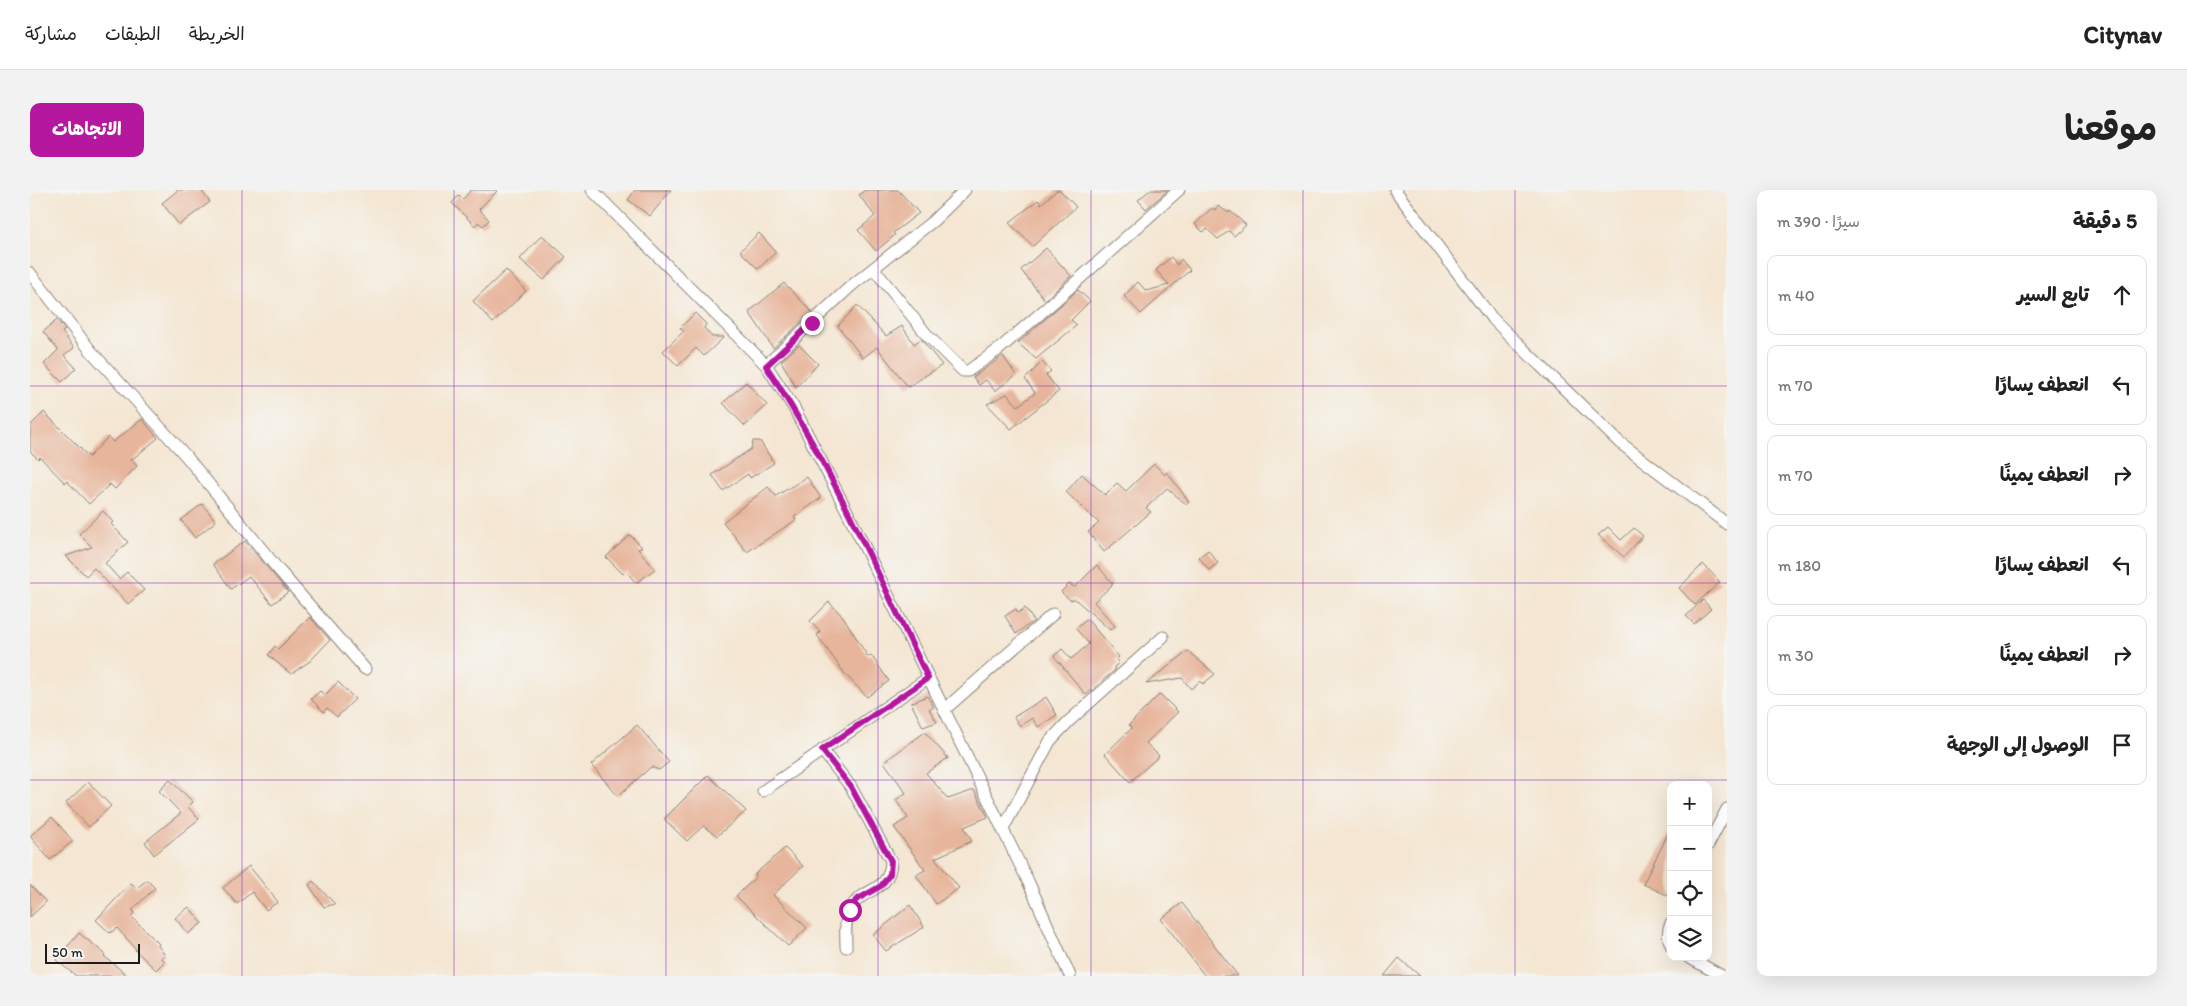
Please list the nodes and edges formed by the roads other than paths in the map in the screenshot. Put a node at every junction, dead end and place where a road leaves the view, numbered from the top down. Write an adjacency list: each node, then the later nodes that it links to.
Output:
1 (592, 190): 7 (street)
2 (965, 190): 5 (street)
3 (1179, 190): 5 (street)
4 (1395, 190): 8 (street)
5 (874, 269): 7 (street)
6 (30, 272): 11 (street)
7 (766, 366): 12 (street)
8 (1727, 524)
9 (1053, 614): 13 (street)
10 (1163, 637): 17 (street)
11 (365, 669)
12 (928, 678): 13 (street); 14 (street)
13 (944, 710): 17 (street)
14 (822, 750): 15 (street); 19 (street)
15 (763, 791)
16 (1727, 809): 18 (street)
17 (1003, 829): 21 (street)
18 (1712, 837)
19 (846, 948)
20 (1695, 961): 22 (street)
21 (1070, 976)
22 (1722, 976)

